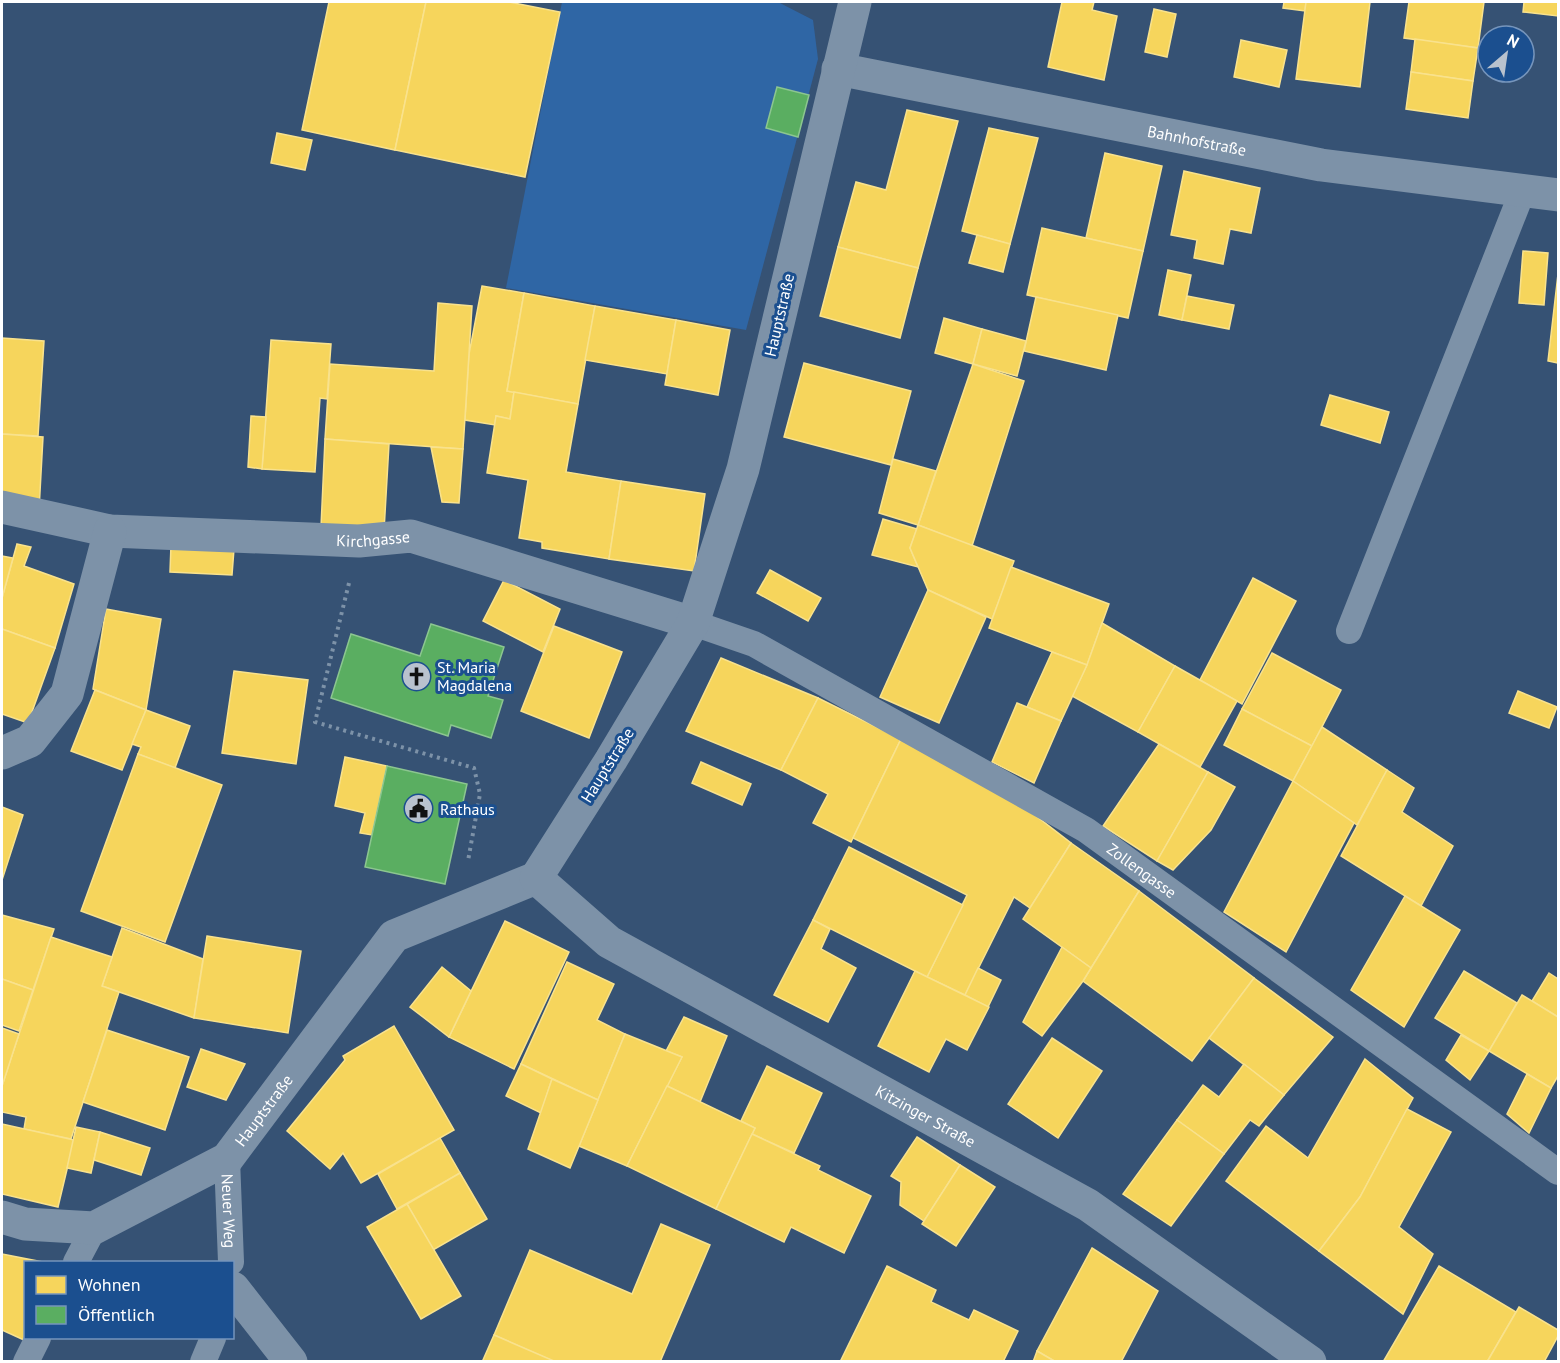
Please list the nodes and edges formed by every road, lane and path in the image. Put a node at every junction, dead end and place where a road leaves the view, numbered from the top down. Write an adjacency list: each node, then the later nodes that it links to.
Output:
1 (855, 2): 2 (street, Hauptstraße)
2 (838, 69): 3 (street, Bahnhofstraße); 8 (street, Hauptstraße)
3 (1523, 190): 4 (street, Bahnhofstraße); 9 (lane)
4 (1558, 195)
5 (2, 507): 6 (street, Kirchgasse)
6 (110, 531): 7 (street, Kirchgasse); 10 (street)
7 (359, 541): 8 (street, Kirchgasse); 12 (path)
8 (693, 623): 11 (street, Hauptstraße); 14 (lane, Zollengasse)
9 (1349, 631)
10 (2, 753)
11 (536, 878): 12 (street, Hauptstraße); 25 (street, Kitzinger Straße)
12 (458, 909): 13 (street, Hauptstraße)
13 (227, 1160): 16 (street, Hauptstraße); 18 (lane, Neuer Weg)
14 (1558, 1172)
15 (2, 1217): 16 (street)
16 (94, 1228): 17 (lane)
17 (77, 1261)
18 (231, 1261)
19 (234, 1289): 24 (street)
20 (38, 1339): 22 (lane)
21 (213, 1339): 23 (lane)
22 (26, 1362)
23 (203, 1362)
24 (291, 1362)
25 (1310, 1362)

